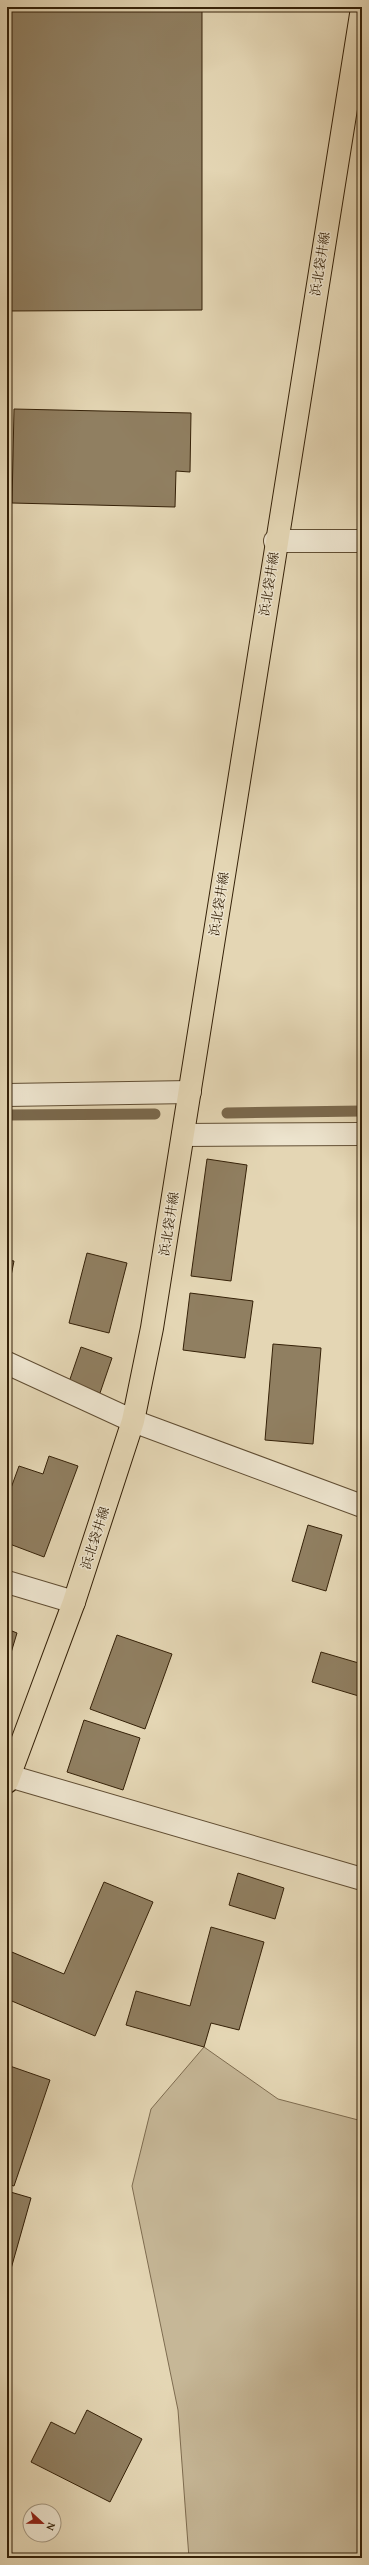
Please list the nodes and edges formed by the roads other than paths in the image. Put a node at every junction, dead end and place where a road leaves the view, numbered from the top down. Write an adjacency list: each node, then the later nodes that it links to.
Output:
1 (362, 8): 3 (main road, 浜北袋井線)
2 (362, 540): 3 (street)
3 (275, 541): 4 (main road, 浜北袋井線)
4 (190, 1092): 5 (street); 7 (main road, 浜北袋井線)
5 (7, 1095)
6 (362, 1134): 7 (street)
7 (183, 1135): 9 (main road, 浜北袋井線)
8 (7, 1363): 9 (street)
9 (133, 1421): 10 (street); 12 (main road, 浜北袋井線)
10 (362, 1506)
11 (7, 1582): 12 (street)
12 (74, 1602): 13 (main road, 浜北袋井線)
13 (8, 1779): 14 (street)
14 (362, 1879)

